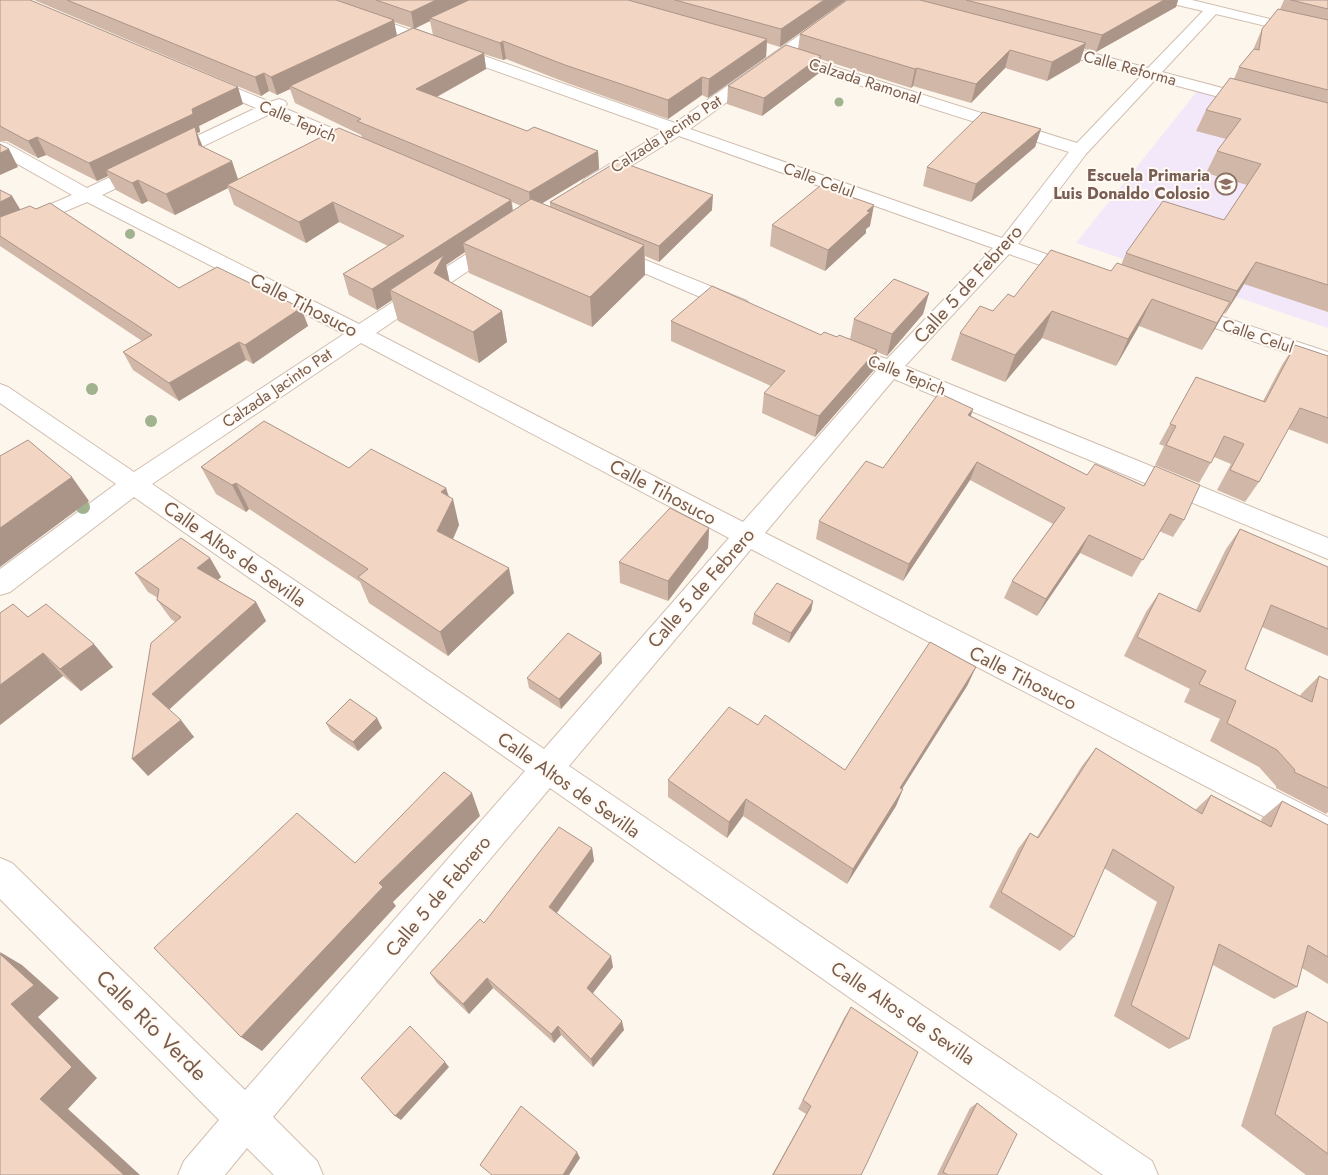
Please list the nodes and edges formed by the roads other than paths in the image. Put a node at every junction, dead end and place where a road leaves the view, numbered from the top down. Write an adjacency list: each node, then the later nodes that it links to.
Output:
1 (311, 0): 6 (street, Calle Celul)
2 (858, 0): 10 (street, Calzada Jacinto Pat)
3 (1174, 0): 4 (street)
4 (1213, 9): 7 (street); 12 (street, Calle 5 de Febrero)
5 (433, 28): 6 (street)
6 (416, 36): 9 (street); 16 (street, Calle Celul)
7 (1328, 37)
8 (1029, 41): 12 (street, Calle Reforma)
9 (399, 45)
10 (774, 53): 16 (street, Calzada Jacinto Pat); 18 (street, Calzada Ramonal)
11 (188, 74): 14 (street, Calle Tepich)
12 (1154, 74): 15 (street, Calle Reforma); 18 (street, Calle 5 de Febrero)
13 (295, 96): 14 (street)
14 (269, 109): 19 (street, Calle Tepich); 21 (street)
15 (1328, 120)
16 (678, 130): 20 (street, Calzada Jacinto Pat); 25 (street, Calle Celul)
17 (0, 147): 21 (street, Calle Tihosuco)
18 (1080, 150): 25 (street, Calle 5 de Febrero)
19 (378, 154)
20 (572, 194)
21 (87, 196): 23 (street); 29 (street, Calle Tihosuco)
22 (516, 230): 29 (street, Calzada Jacinto Pat)
23 (0, 233)
24 (596, 246): 28 (street)
25 (1006, 247): 26 (street, Calle Celul); 32 (street, Calle 5 de Febrero)
26 (1098, 279)
27 (1171, 305): 31 (street, Calle Celul)
28 (762, 315)
29 (359, 333): 34 (street, Calzada Jacinto Pat); 35 (street, Calle Tihosuco)
30 (854, 353): 32 (street, Calle Tepich)
31 (1328, 360)
32 (890, 368): 35 (street, Calle 5 de Febrero); 36 (street, Calle Tepich)
33 (0, 392): 34 (street, Calle Altos de Sevilla)
34 (134, 484): 37 (street, Calzada Jacinto Pat); 38 (street, Calle Altos de Sevilla)
35 (746, 535): 38 (street, Calle 5 de Febrero); 39 (street, Calle Tihosuco)
36 (1328, 549)
37 (0, 584)
38 (546, 769): 41 (street, Calle 5 de Febrero); 44 (street, Calle Altos de Sevilla)
39 (1328, 834)
40 (0, 875): 41 (street, Calle Río Verde)
41 (248, 1120): 42 (street, Calle 5 de Febrero); 43 (street, Calle Río Verde)
42 (198, 1175)
43 (303, 1175)
44 (1138, 1175)

